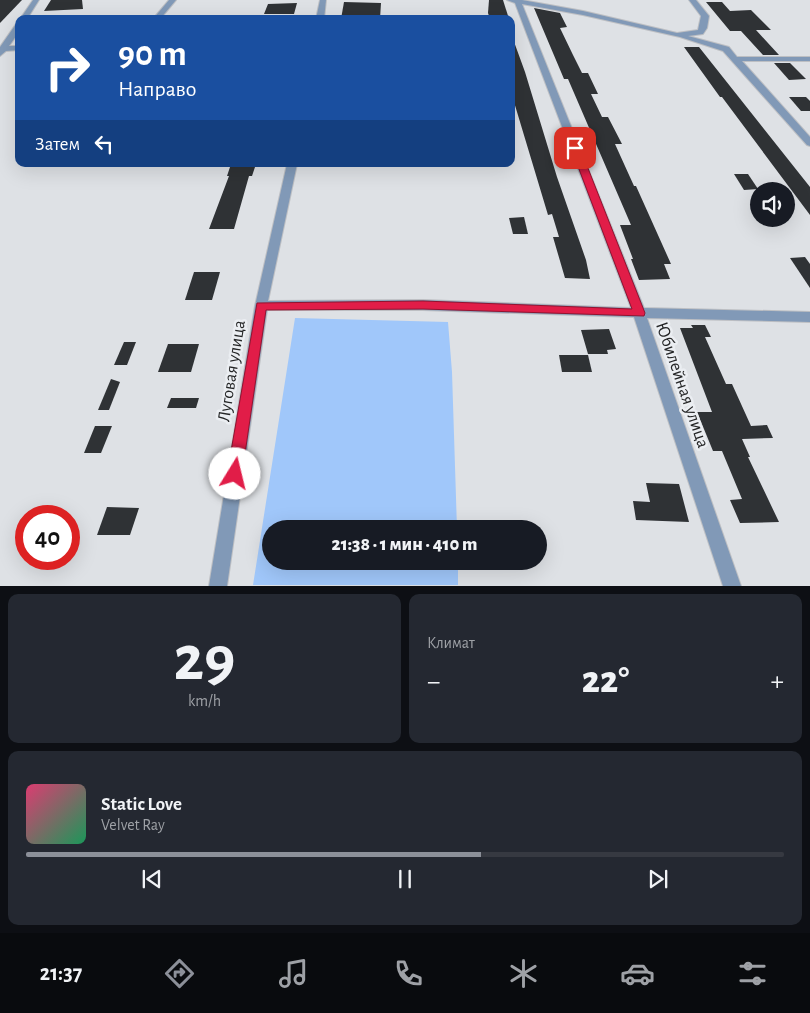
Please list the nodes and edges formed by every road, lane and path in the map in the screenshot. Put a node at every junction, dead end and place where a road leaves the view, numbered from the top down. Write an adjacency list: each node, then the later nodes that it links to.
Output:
1 (36, 0): 6 (street)
2 (173, 0): 7 (street)
3 (323, 0): 8 (street)
4 (692, 0): 10 (street)
5 (514, 1): 10 (street); 18 (street, Юбилейная улица)
6 (26, 15)
7 (160, 15)
8 (321, 15)
9 (15, 31): 12 (street)
10 (677, 35): 13 (street)
11 (15, 48): 12 (street)
12 (1, 50)
13 (736, 59): 14 (street); 15 (street)
14 (810, 59)
15 (810, 143)
16 (291, 167): 17 (street, Луговая улица)
17 (261, 306): 18 (street); 20 (street, Луговая улица)
18 (639, 313): 19 (street); 21 (street, Юбилейная улица)
19 (810, 316)
20 (218, 586)
21 (732, 586)

